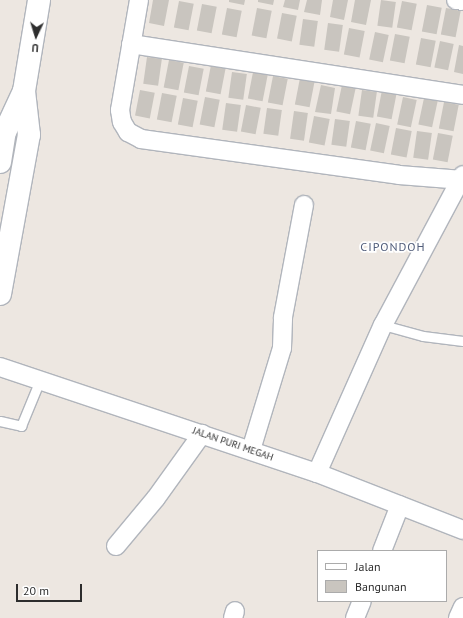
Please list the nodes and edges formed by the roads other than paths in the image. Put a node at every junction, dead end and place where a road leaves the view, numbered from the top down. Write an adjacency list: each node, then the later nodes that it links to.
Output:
1 (39, 0): 6 (street)
2 (139, 0): 5 (street)
3 (456, 0): 4 (street)
4 (463, 1)
5 (131, 44): 7 (street); 11 (street)
6 (24, 91): 8 (street); 9 (street)
7 (463, 95)
8 (3, 131): 9 (street); 10 (street)
9 (29, 135): 13 (street)
10 (0, 162)
11 (463, 178): 14 (street)
12 (304, 205): 20 (street)
13 (0, 294)
14 (383, 325): 15 (lane); 21 (street)
15 (463, 341)
16 (0, 367): 17 (street, JALAN PURI MEGAH)
17 (34, 378): 18 (lane); 19 (street, JALAN PURI MEGAH)
18 (4, 422)
19 (202, 434): 20 (street, JALAN PURI MEGAH); 24 (street)
20 (251, 450): 21 (street, JALAN PURI MEGAH)
21 (317, 473): 22 (street, JALAN PURI MEGAH)
22 (400, 505): 23 (street, JALAN PURI MEGAH); 25 (street)
23 (463, 530)
24 (116, 546)
25 (382, 550)
26 (362, 602): 28 (street)
27 (463, 607): 29 (street)
28 (355, 618)
29 (458, 618)

